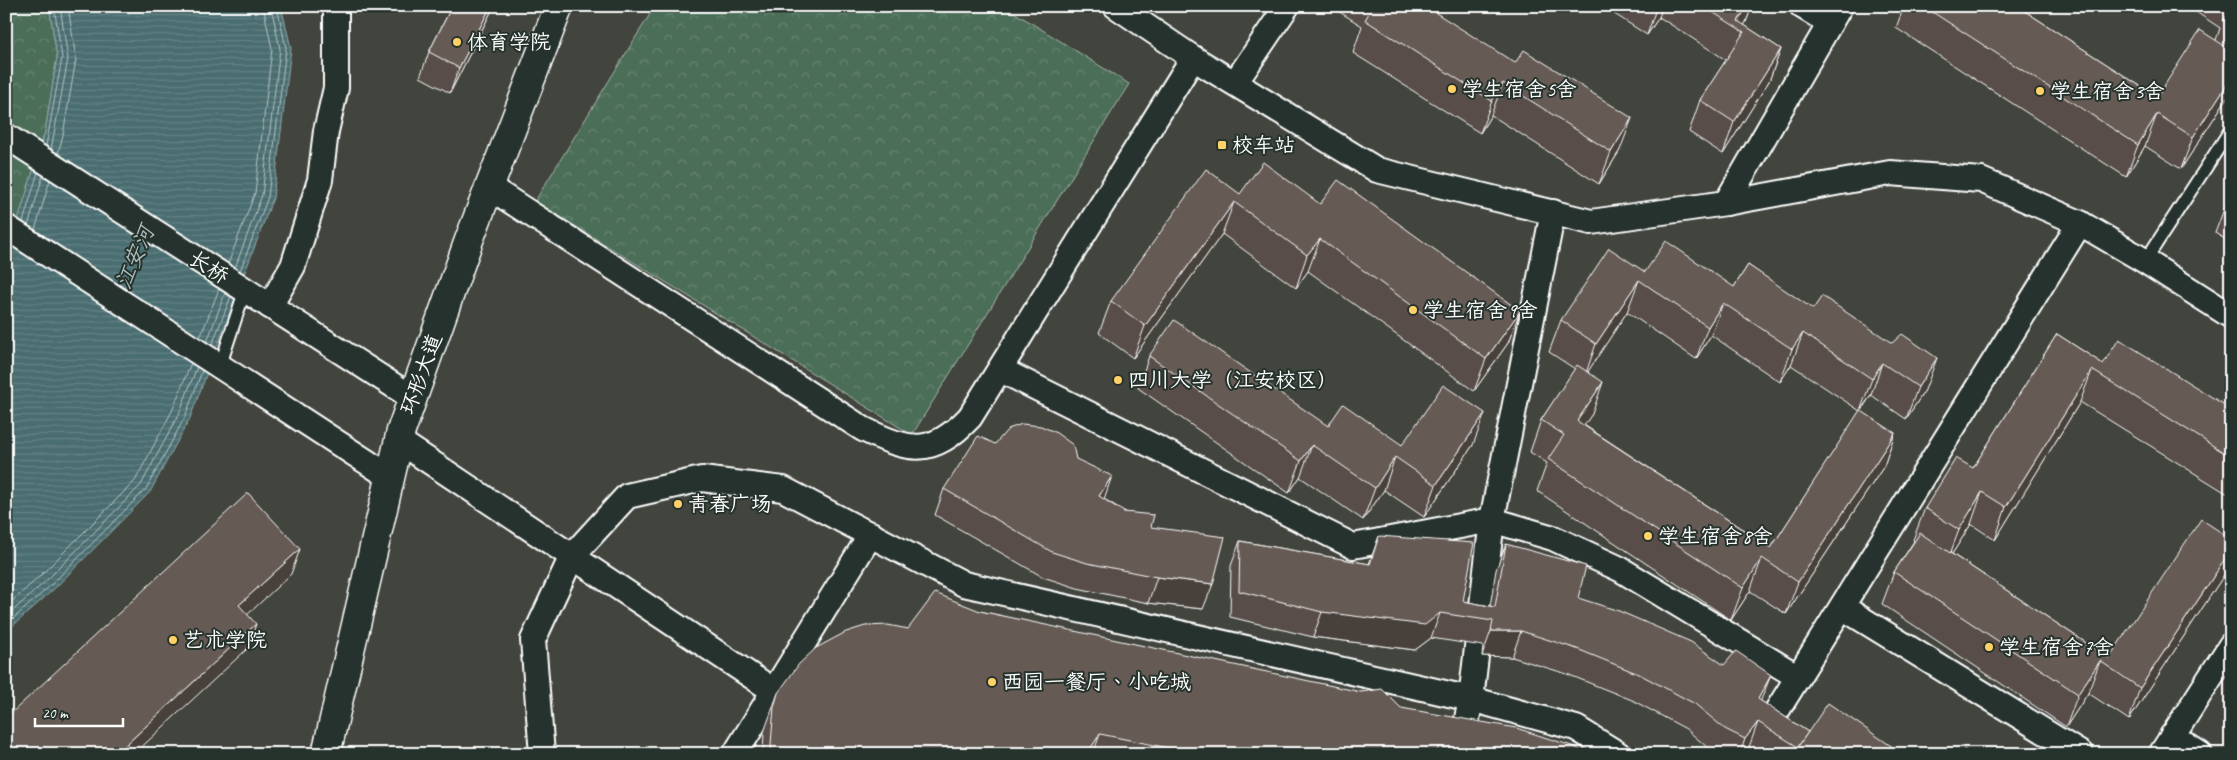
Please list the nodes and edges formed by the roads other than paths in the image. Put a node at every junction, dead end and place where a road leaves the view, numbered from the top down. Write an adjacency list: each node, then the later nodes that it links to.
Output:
1 (336, 6): 18 (street)
2 (559, 6): 11 (street, 环形大道)
3 (1116, 6): 7 (street)
4 (1287, 6): 8 (street)
5 (1802, 6): 6 (street)
6 (1835, 15): 12 (street)
7 (1193, 58): 8 (street); 21 (street)
8 (1234, 83): 13 (street)
9 (2231, 129): 16 (lane)
10 (6, 136): 17 (street, 长桥)
11 (489, 187): 21 (street); 22 (street, 环形大道)
12 (1726, 203): 13 (street); 14 (street)
13 (1553, 212): 25 (street)
14 (2080, 223): 16 (street); 28 (street)
15 (6, 227): 20 (street)
16 (2145, 261): 19 (street)
17 (242, 289): 18 (street, 长桥); 20 (lane)
18 (270, 306): 22 (street, 长桥)
19 (2231, 316)
20 (216, 364): 24 (street)
21 (1001, 370): 25 (street)
22 (412, 398): 23 (street, 环形大道)
23 (399, 442): 24 (street, 环形大道); 27 (street)
24 (390, 477): 35 (street, 环形大道)
25 (1492, 520): 30 (street); 32 (street)
26 (870, 534): 27 (street); 31 (street); 32 (street)
27 (572, 556): 31 (street); 36 (street)
28 (1842, 607): 30 (street); 40 (street)
29 (2231, 645): 34 (street)
30 (1798, 677): 33 (street)
31 (774, 691): 37 (street)
32 (1471, 699): 38 (street); 39 (street)
33 (1770, 722)
34 (2166, 745): 41 (street)
35 (326, 754)
36 (542, 754)
37 (735, 754)
38 (1460, 754)
39 (1618, 754)
40 (2081, 754)
41 (2200, 754)

